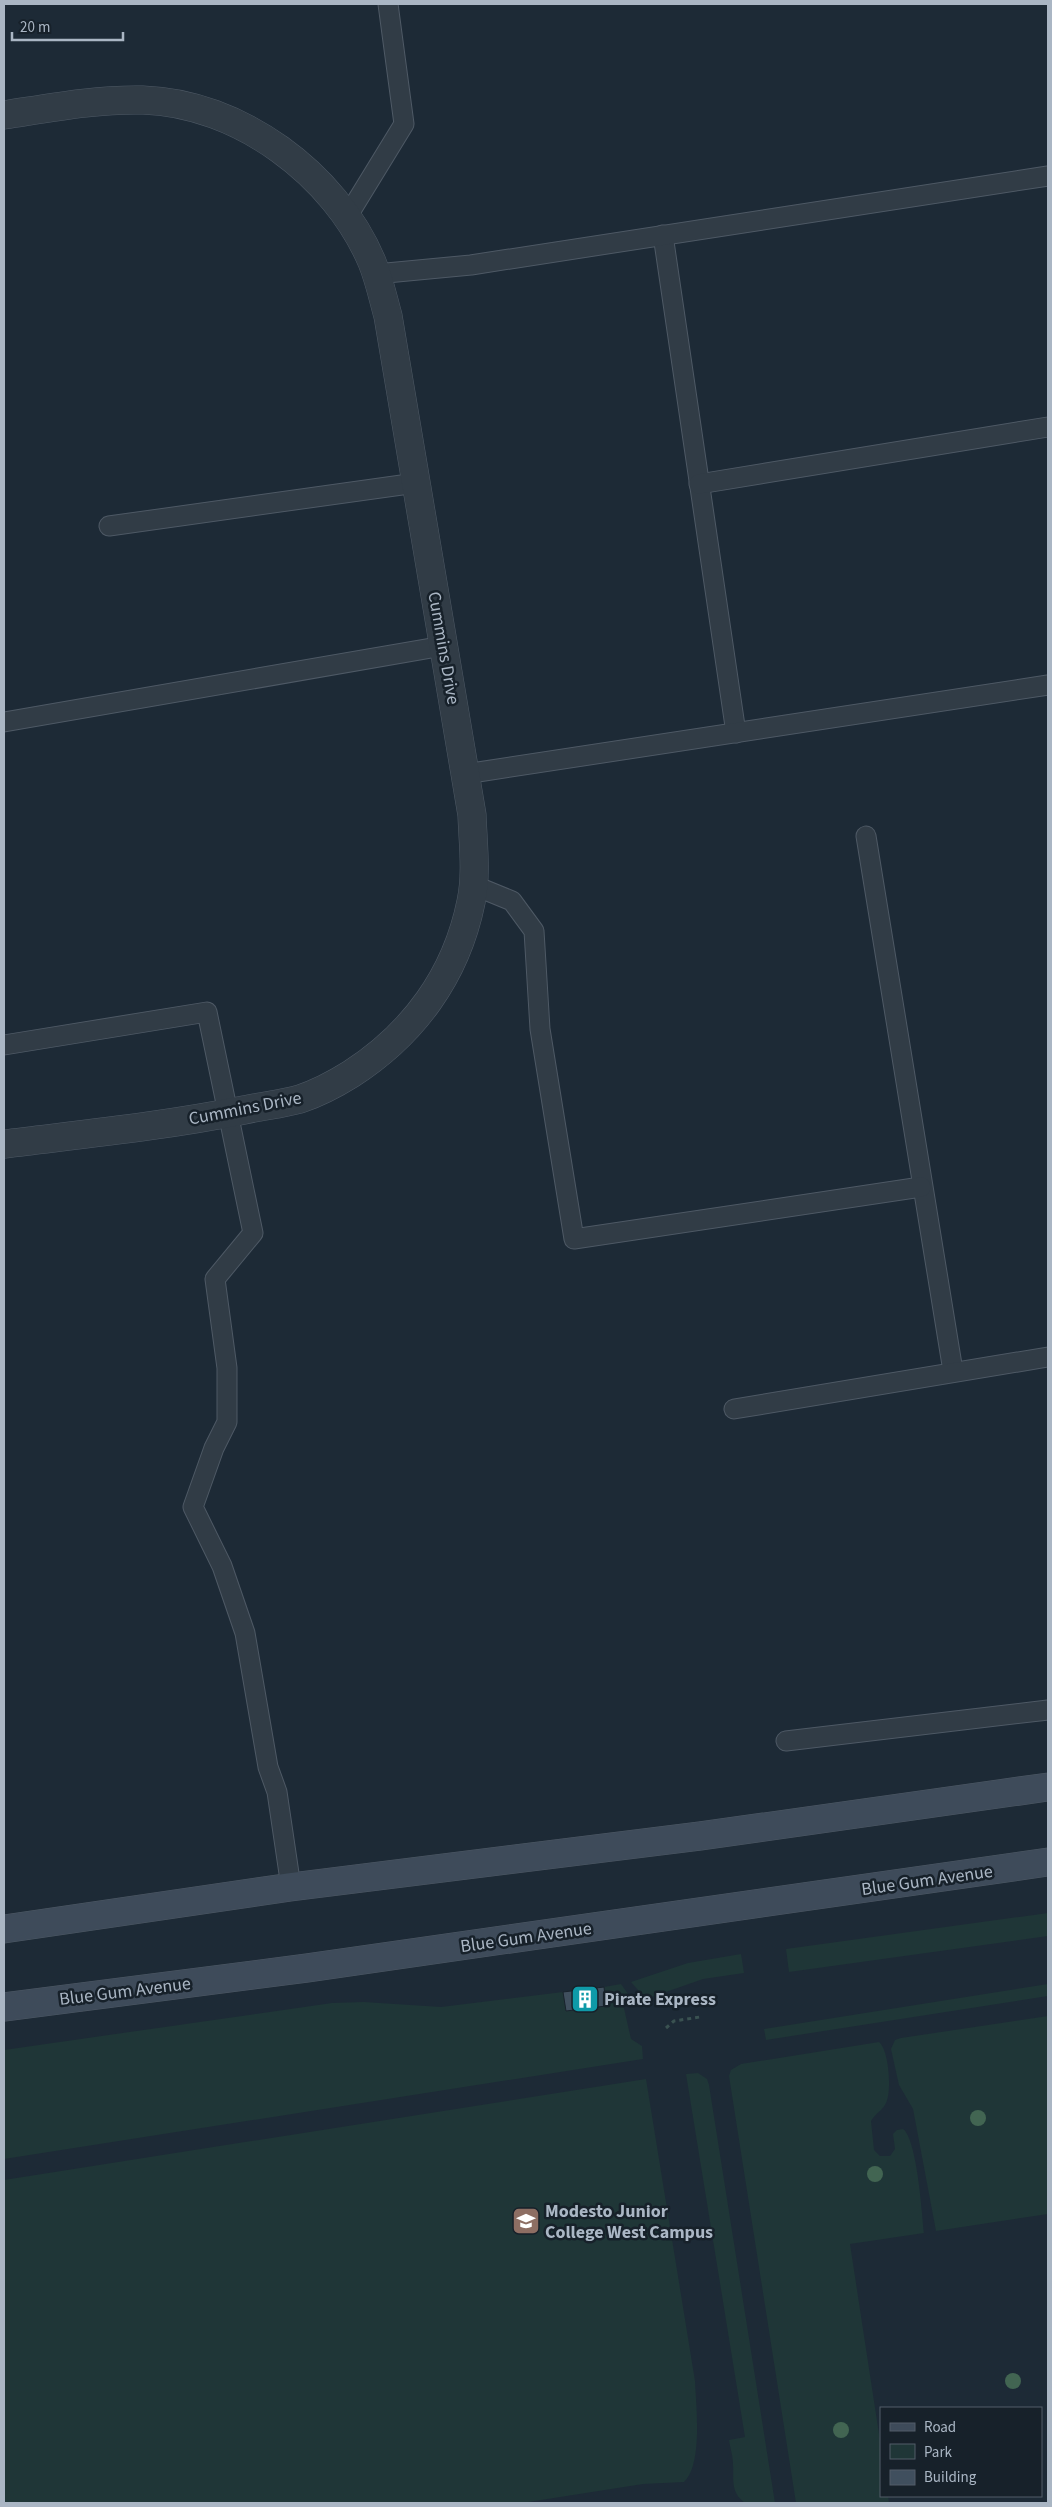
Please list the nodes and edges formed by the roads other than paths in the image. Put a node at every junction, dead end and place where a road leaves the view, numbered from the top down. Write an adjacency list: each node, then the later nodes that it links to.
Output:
1 (388, 4): 4 (lane)
2 (4, 115): 4 (street, Cummins Drive)
3 (1048, 176): 5 (lane)
4 (347, 217): 6 (street, Cummins Drive)
5 (663, 235): 6 (lane); 9 (lane)
6 (376, 274): 8 (street, Cummins Drive)
7 (1048, 427): 9 (lane)
8 (416, 483): 10 (lane); 11 (street, Cummins Drive)
9 (699, 484): 14 (lane)
10 (109, 526)
11 (443, 646): 13 (lane); 15 (street, Cummins Drive)
12 (1048, 685): 14 (lane)
13 (4, 722)
14 (736, 732): 15 (lane)
15 (465, 774): 17 (street, Cummins Drive)
16 (866, 836): 21 (lane)
17 (473, 885): 19 (street, Cummins Drive); 21 (lane)
18 (4, 1045): 19 (lane)
19 (229, 1113): 20 (street, Cummins Drive); 29 (lane)
20 (4, 1144)
21 (921, 1187): 23 (lane)
22 (1048, 1357): 23 (lane)
23 (953, 1371): 24 (lane)
24 (734, 1409)
25 (1048, 1710): 26 (lane)
26 (786, 1741)
27 (1048, 1787): 29 (main road)
28 (1048, 1862): 31 (main road, Blue Gum Avenue)
29 (291, 1887): 30 (main road)
30 (4, 1929)
31 (4, 2007)

